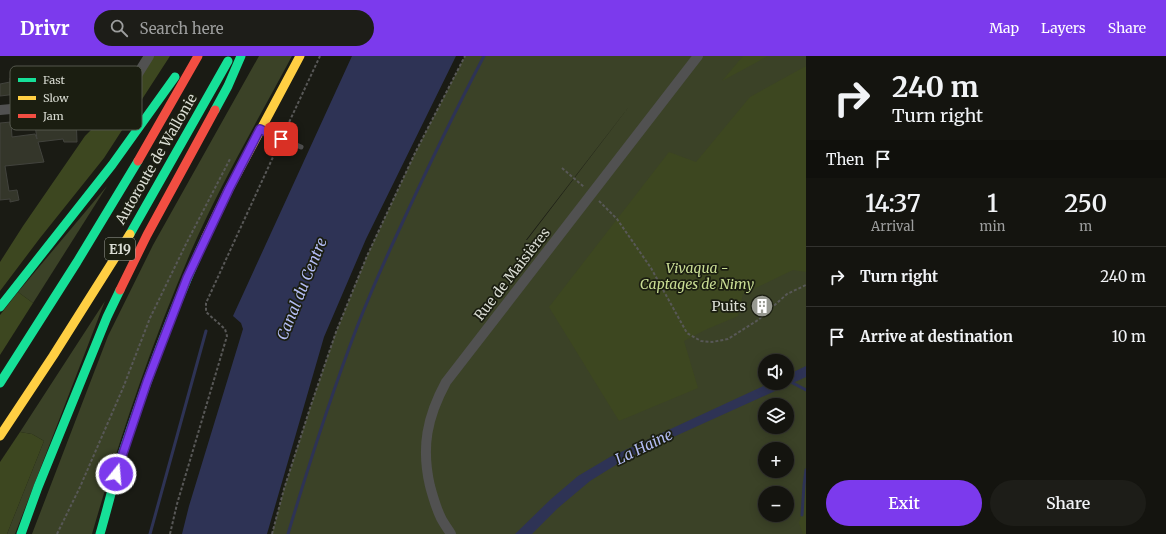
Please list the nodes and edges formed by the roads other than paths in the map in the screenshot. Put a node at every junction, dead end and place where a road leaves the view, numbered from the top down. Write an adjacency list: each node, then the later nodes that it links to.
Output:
1 (149, 56): 8 (street)
2 (189, 56): 11 (main road)
3 (198, 56): 16 (main road, Autoroute de Wallonie / E19)
4 (231, 56): 17 (main road, Autoroute de Wallonie / E19)
5 (241, 56): 18 (main road)
6 (300, 56): 12 (main road)
7 (698, 56): 20 (street, Rue de Maisières)
8 (142, 67)
9 (10, 109): 10 (street)
10 (0, 110)
11 (142, 125)
12 (260, 129): 14 (lane); 19 (main road)
13 (138, 130): 15 (main road)
14 (301, 148)
15 (0, 307)
16 (0, 383)
17 (0, 436)
18 (21, 534)
19 (100, 534)
20 (451, 534)

